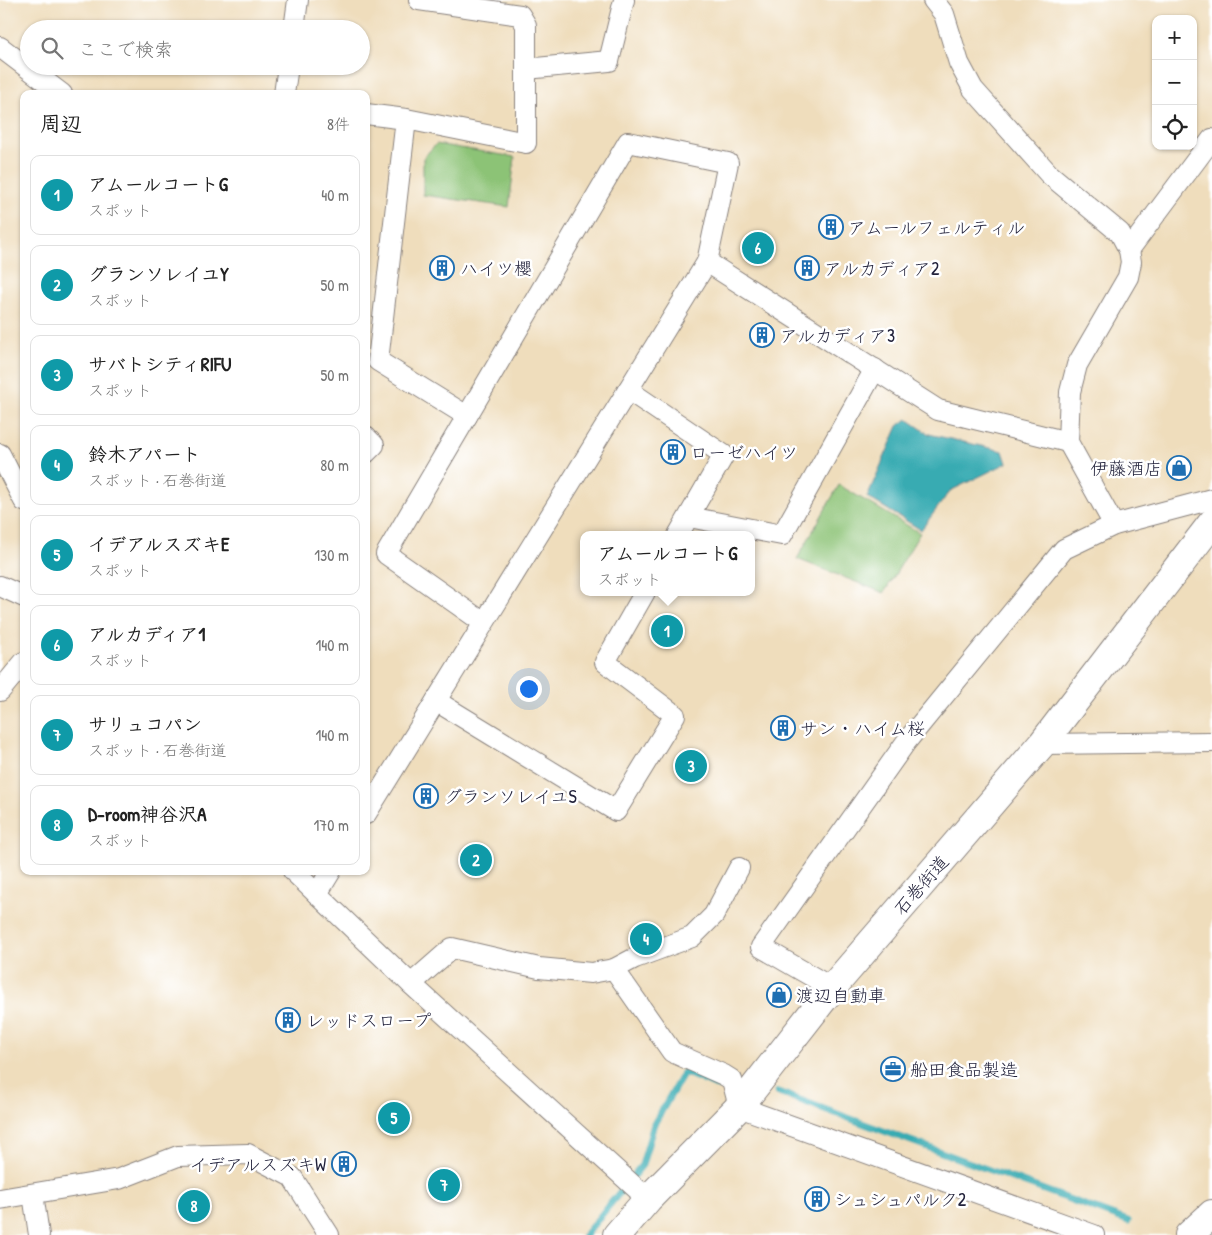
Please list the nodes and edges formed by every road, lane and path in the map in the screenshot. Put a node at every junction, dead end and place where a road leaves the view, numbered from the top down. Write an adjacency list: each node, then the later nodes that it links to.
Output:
1 (298, 0): 5 (street)
2 (419, 0): 8 (street)
3 (624, 0): 8 (street)
4 (933, 0): 16 (street)
5 (295, 20)
6 (0, 47): 7 (street)
7 (20, 62)
8 (526, 69): 14 (street)
9 (37, 75): 11 (street)
10 (287, 75): 12 (street)
11 (57, 90)
12 (285, 90)
13 (370, 114): 14 (street)
14 (406, 119): 20 (street)
15 (1212, 140): 16 (street)
16 (1129, 250): 21 (street)
17 (707, 262): 18 (street); 19 (street); 20 (street)
18 (875, 370): 21 (street); 25 (street)
19 (628, 390): 25 (street); 32 (street)
20 (467, 416): 32 (street)
21 (1068, 442): 26 (street)
22 (0, 454): 23 (street)
23 (20, 493)
24 (1212, 499): 26 (street)
25 (689, 517): 27 (street)
26 (1114, 524): 45 (street)
27 (680, 531)
28 (1207, 538): 37 (street, 石巻街道)
29 (0, 586): 30 (street)
30 (20, 595)
31 (643, 596): 35 (street)
32 (484, 623): 35 (street)
33 (20, 667): 34 (street)
34 (0, 691)
35 (436, 701): 38 (street)
36 (1212, 742): 37 (street)
37 (1042, 744): 45 (street, 石巻街道)
38 (370, 808)
39 (739, 868): 43 (street)
40 (297, 875): 42 (street)
41 (329, 875): 42 (street)
42 (317, 894): 44 (street)
43 (614, 969): 44 (street); 46 (street)
44 (411, 984): 48 (street)
45 (832, 988): 46 (street, 石巻街道)
46 (740, 1107): 48 (street, 石巻街道); 54 (street)
47 (33, 1194): 49 (street); 51 (street); 52 (street)
48 (645, 1196): 53 (street, 石巻街道)
49 (0, 1199)
50 (1212, 1214): 55 (street)
51 (39, 1235)
52 (329, 1235)
53 (617, 1235)
54 (1094, 1235)
55 (1189, 1235)

